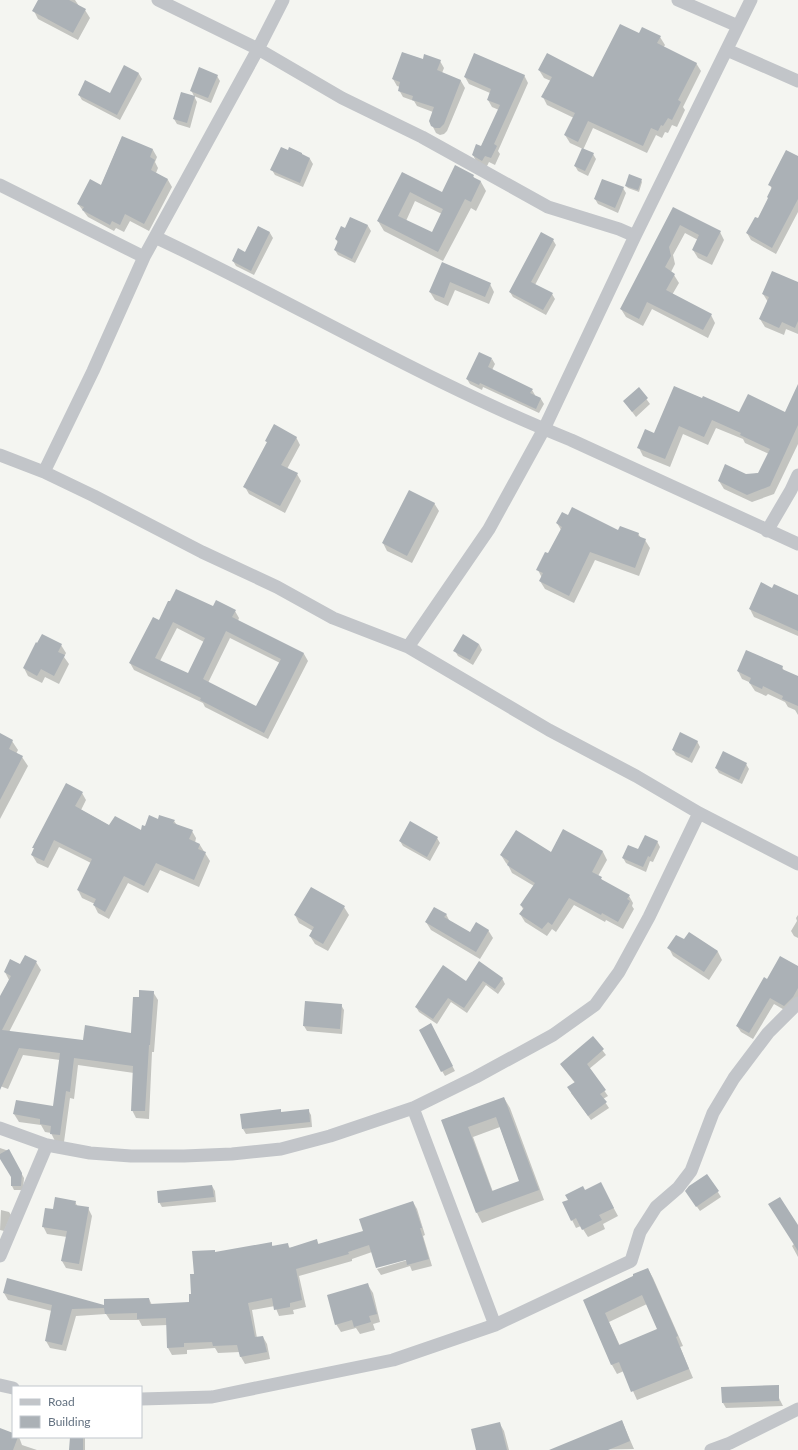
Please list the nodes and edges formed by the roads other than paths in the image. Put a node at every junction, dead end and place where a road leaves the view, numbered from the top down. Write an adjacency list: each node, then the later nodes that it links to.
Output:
1 (158, 0): 6 (street)
2 (283, 0): 6 (street)
3 (678, 0): 5 (street)
4 (751, 0): 5 (street)
5 (738, 26): 7 (street)
6 (258, 49): 10 (street); 11 (street)
7 (727, 50): 8 (street); 10 (street)
8 (798, 81)
9 (0, 185): 12 (street)
10 (635, 236): 13 (street)
11 (155, 237): 12 (street); 13 (street)
12 (144, 257): 15 (street)
13 (544, 429): 17 (street); 19 (street)
14 (0, 455): 15 (street)
15 (44, 472): 19 (street)
16 (798, 475): 17 (street)
17 (767, 531): 18 (street)
18 (798, 544)
19 (408, 647): 20 (street)
20 (699, 813): 21 (street); 23 (street)
21 (798, 864)
22 (798, 1003): 27 (street)
23 (413, 1108): 25 (street); 27 (street)
24 (0, 1128): 25 (street)
25 (47, 1145): 26 (street)
26 (0, 1256)
27 (495, 1325): 30 (street)
28 (0, 1385): 29 (street)
29 (12, 1388)
30 (142, 1399)
31 (798, 1409): 32 (street)
32 (711, 1450)

